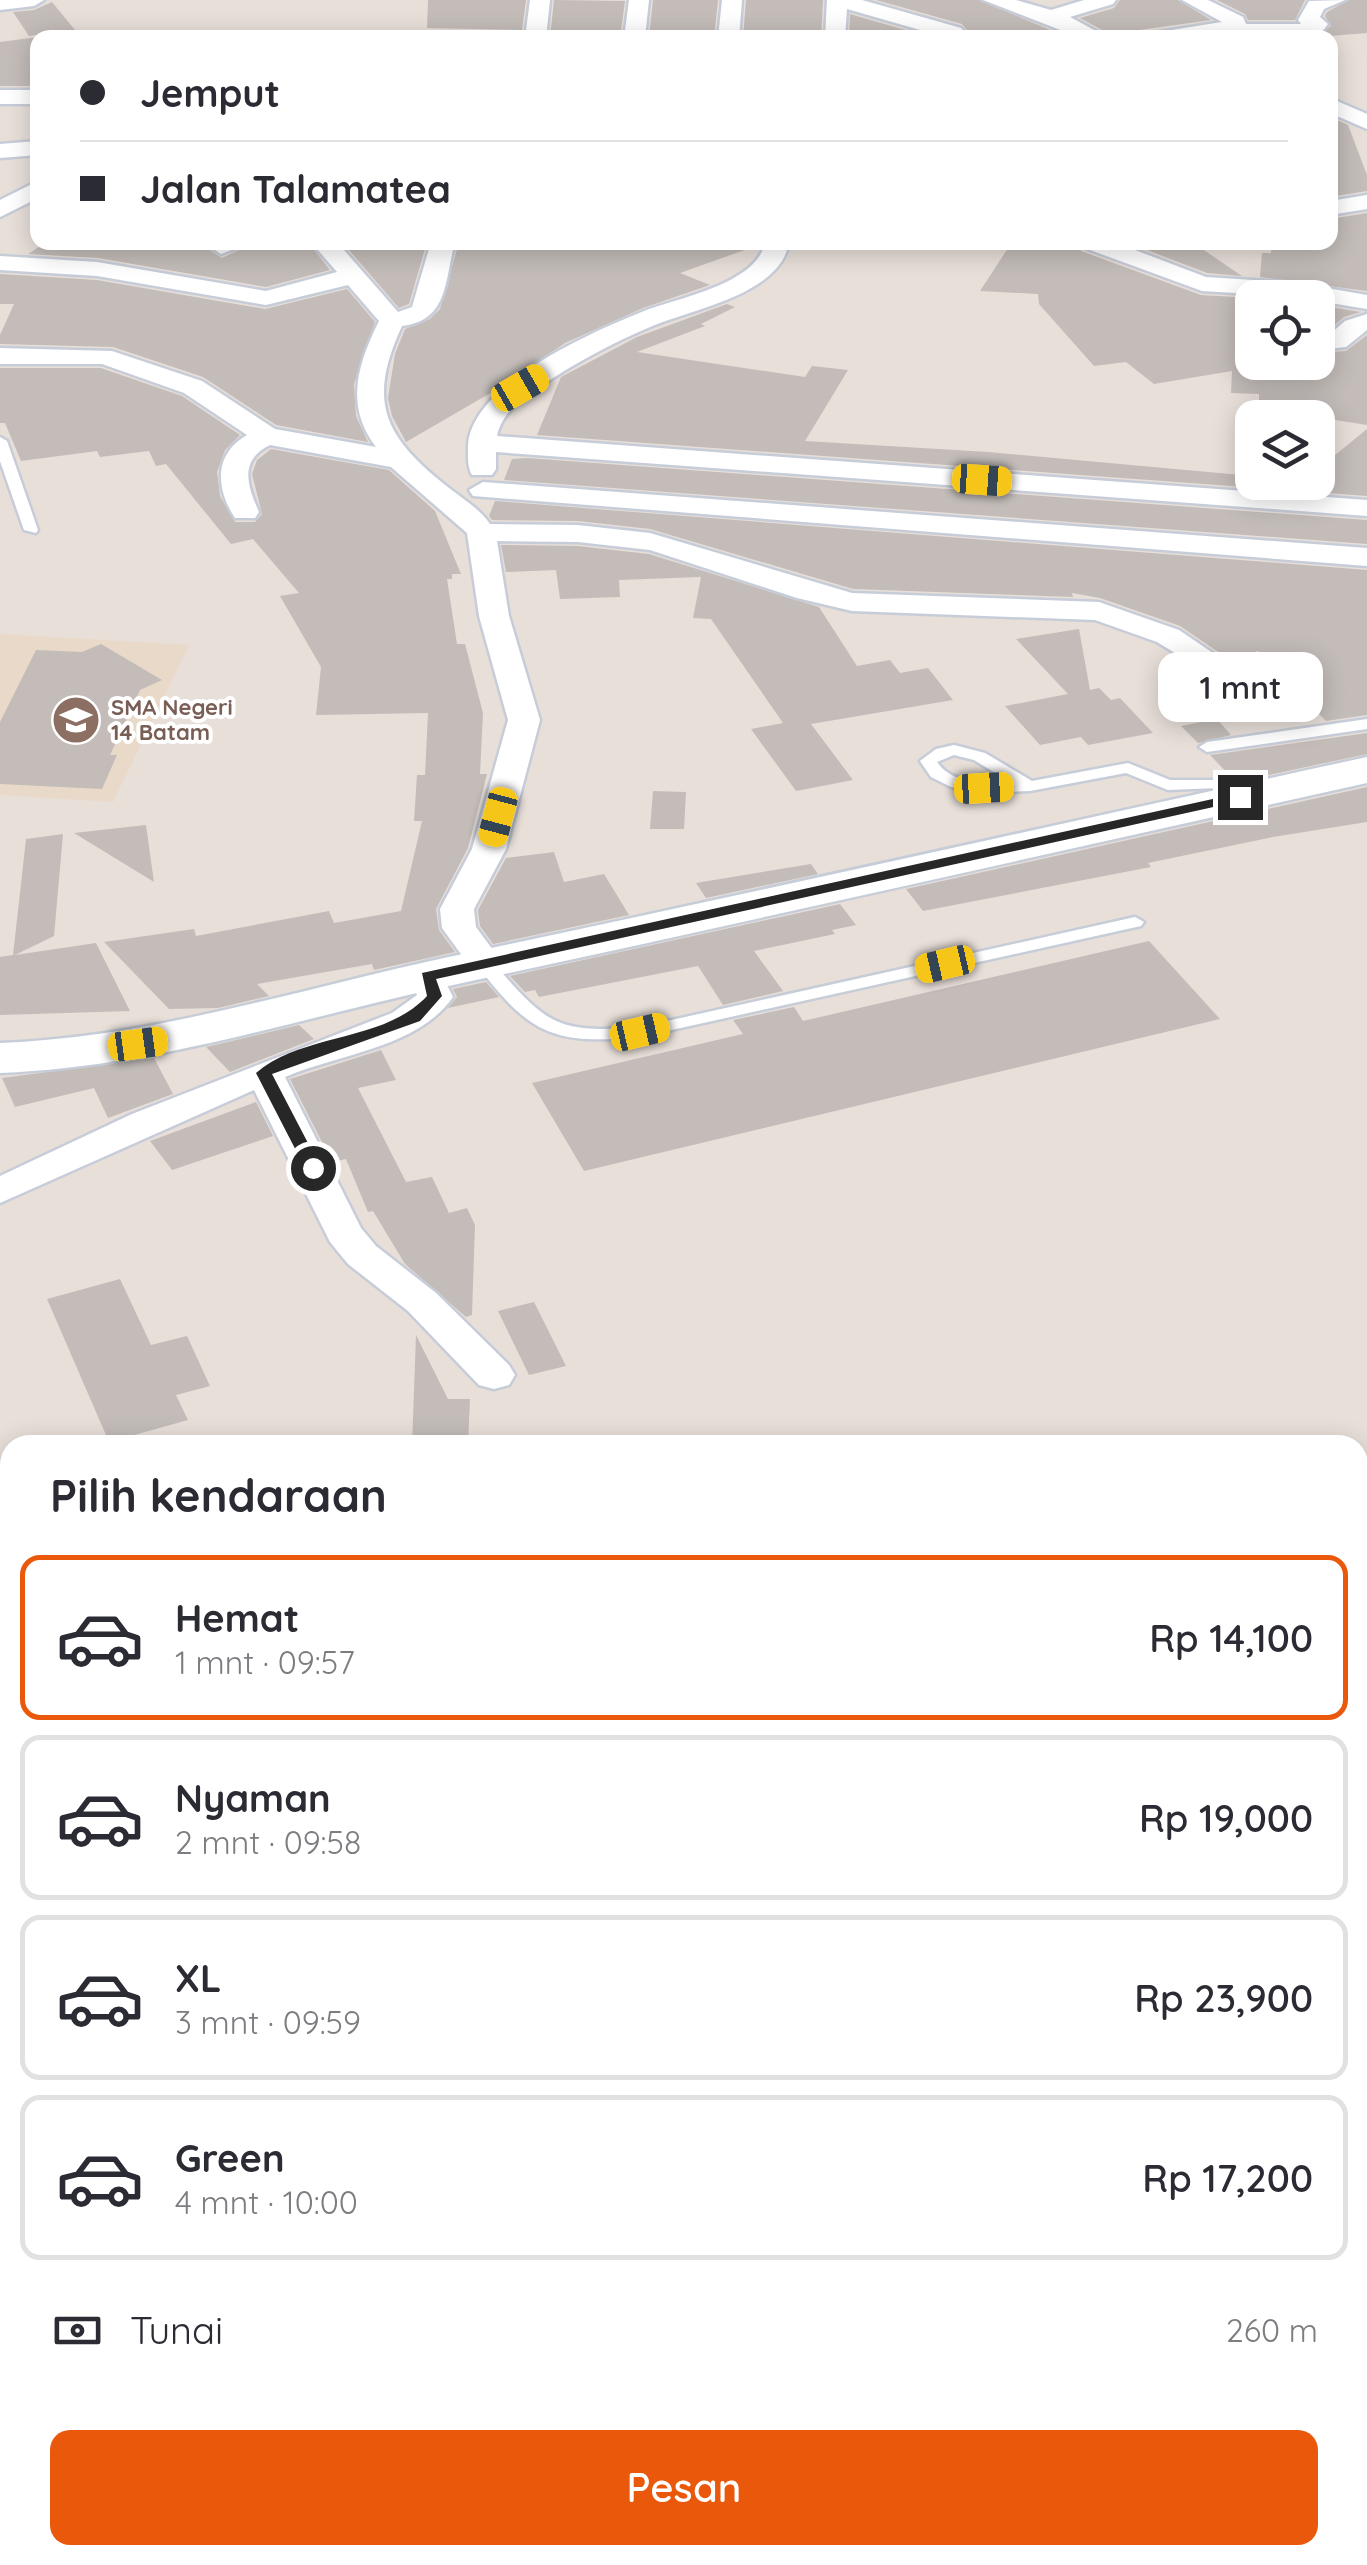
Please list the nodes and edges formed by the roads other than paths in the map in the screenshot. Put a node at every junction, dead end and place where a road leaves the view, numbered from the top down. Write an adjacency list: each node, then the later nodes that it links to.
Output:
1 (34, 0): 10 (street)
2 (540, 0): 13 (street)
3 (639, 0): 14 (street)
4 (732, 0): 15 (street)
5 (838, 0): 16 (street); 17 (street)
6 (993, 0): 11 (street)
7 (1106, 0): 11 (street)
8 (1192, 0): 12 (street)
9 (1335, 0): 21 (street)
10 (0, 4)
11 (1052, 16): 18 (street)
12 (1226, 29): 19 (street); 20 (street)
13 (535, 30)
14 (635, 30)
15 (729, 30)
16 (836, 30)
17 (947, 30)
18 (1082, 30)
19 (1219, 30)
20 (1241, 30)
21 (1303, 30)
22 (0, 97): 23 (street)
23 (30, 97)
24 (1338, 109): 25 (street)
25 (1367, 122)
26 (30, 149): 27 (street)
27 (0, 151)
28 (30, 193): 31 (street)
29 (1367, 202): 30 (street)
30 (1338, 207)
31 (0, 210)
32 (31, 250): 38 (street)
33 (331, 250): 40 (street)
34 (441, 250): 42 (street)
35 (775, 250): 48 (street)
36 (1110, 250): 41 (street)
37 (124, 252): 39 (street)
38 (7, 263): 39 (street)
39 (98, 270): 40 (street)
40 (355, 274): 42 (street)
41 (1367, 302)
42 (392, 320): 49 (street)
43 (1367, 322): 44 (street)
44 (1335, 342)
45 (0, 356): 46 (street)
46 (267, 436): 49 (street); 52 (street)
47 (0, 441): 54 (lane)
48 (481, 443): 50 (street); 51 (street)
49 (395, 459): 53 (street)
50 (484, 490): 53 (street); 55 (street)
51 (1367, 508)
52 (246, 512)
53 (477, 527): 56 (street); 63 (street)
54 (31, 530)
55 (1367, 557)
56 (1217, 666)
57 (1367, 724): 58 (lane)
58 (1207, 747)
59 (1367, 770): 61 (street)
60 (1030, 786): 60 (lane); 61 (lane)
61 (1240, 797): 63 (street)
62 (1135, 922): 63 (lane)
63 (486, 965): 64 (street)
64 (428, 976): 65 (street); 66 (street)
65 (0, 1058)
66 (264, 1073): 67 (street); 68 (street)
67 (0, 1191)
68 (494, 1375)

